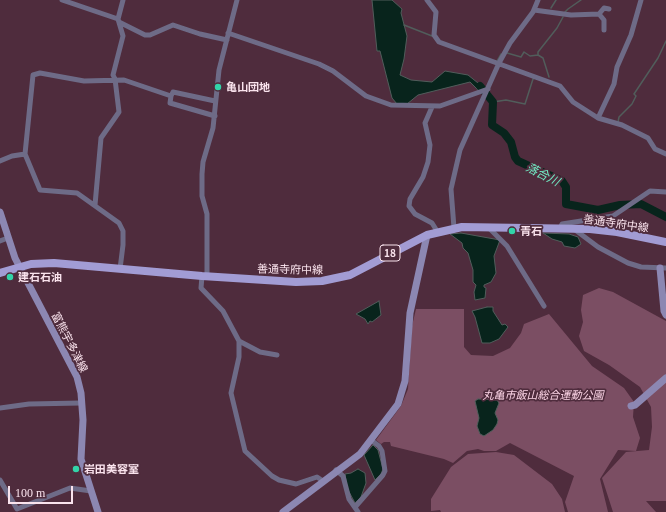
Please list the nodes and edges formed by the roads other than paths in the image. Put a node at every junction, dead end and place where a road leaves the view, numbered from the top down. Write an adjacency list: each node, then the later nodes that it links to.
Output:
1 (62, 0): 10 (street)
2 (123, 0): 10 (street)
3 (237, 0): 12 (street)
4 (427, 0): 14 (street)
5 (538, 0): 8 (street)
6 (641, 0): 21 (street)
7 (609, 9): 9 (street)
8 (534, 10): 9 (street); 14 (street)
9 (599, 14): 11 (street)
10 (119, 20): 13 (street); 15 (street)
11 (604, 30)
12 (228, 33): 13 (street); 19 (street)
13 (226, 40): 18 (street)
14 (499, 63): 16 (street); 21 (street)
15 (115, 79): 17 (street); 22 (street); 26 (street)
16 (485, 91): 19 (street); 30 (street)
17 (171, 96): 18 (street); 20 (street)
18 (215, 101): 20 (street)
19 (432, 107): 32 (street)
20 (215, 116): 41 (street)
21 (598, 118): 23 (street)
22 (25, 154): 24 (street); 26 (street)
23 (666, 154)
24 (0, 162)
25 (666, 192): 31 (street)
26 (95, 205): 39 (street)
27 (0, 212): 34 (street, 富熊宇多津線)
28 (488, 227): 30 (main road, 善通寺府中線 / 18); 31 (main road, 善通寺府中線 / 18); 42 (street)
29 (575, 227): 31 (main road, 善通寺府中線 / 18); 36 (main road, 善通寺府中線 / 18); 38 (street)
30 (454, 228): 32 (main road, 善通寺府中線 / 18)
31 (560, 228)
32 (437, 231): 33 (main road, 善通寺府中線 / 18)
33 (427, 235): 41 (main road, 善通寺府中線 / 18); 50 (street)
34 (8, 238): 35 (street); 37 (street, 富熊宇多津線)
35 (0, 241)
36 (666, 242)
37 (20, 267): 39 (main road, 善通寺府中線 / 18); 40 (main road, 善通寺府中線 / 18); 47 (street, 富熊宇多津線)
38 (663, 268): 43 (street)
39 (120, 269): 41 (main road, 善通寺府中線 / 18)
40 (0, 273)
41 (204, 276): 44 (street)
42 (544, 306)
43 (666, 315)
44 (240, 341): 45 (street); 53 (street)
45 (277, 355)
46 (666, 378): 48 (street)
47 (81, 403): 49 (street); 54 (street, 富熊宇多津線)
48 (631, 406)
49 (0, 408)
50 (371, 440): 51 (street); 55 (street)
51 (336, 470): 53 (street); 55 (street)
52 (0, 480): 54 (street)
53 (323, 481): 57 (street)
54 (91, 491): 56 (street, 富熊宇多津線)
55 (356, 506): 58 (street)
56 (98, 512)
57 (282, 512)
58 (358, 512)

